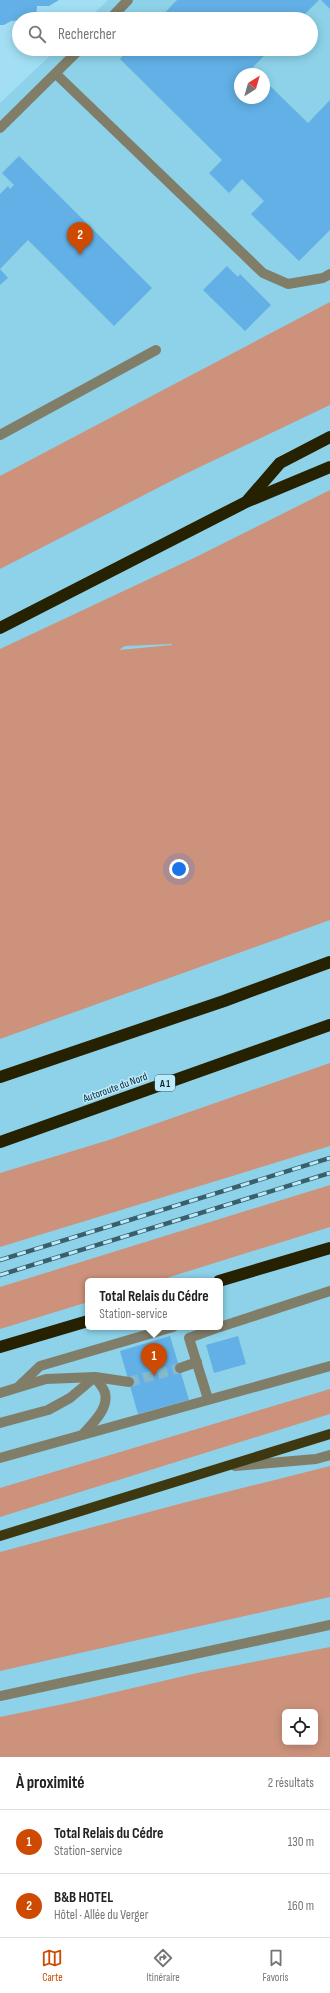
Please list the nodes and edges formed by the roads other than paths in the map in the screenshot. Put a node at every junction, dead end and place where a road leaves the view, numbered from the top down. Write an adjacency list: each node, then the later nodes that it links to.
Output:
1 (128, 0): 2 (street)
2 (117, 12)
3 (73, 56): 4 (street)
4 (56, 74): 5 (street); 6 (street)
5 (0, 128)
6 (330, 274)
7 (156, 350): 8 (street)
8 (0, 435)
9 (330, 438): 11 (highway)
10 (330, 467): 11 (highway)
11 (246, 502): 12 (highway)
12 (0, 628)
13 (330, 962): 15 (highway)
14 (330, 1025): 16 (highway, Autoroute du Nord / A 1)
15 (0, 1077)
16 (0, 1142)
17 (330, 1248): 18 (highway)
18 (223, 1280)
19 (330, 1291): 20 (street)
20 (244, 1318): 21 (street); 23 (street)
21 (223, 1319)
22 (85, 1322): 26 (highway)
23 (223, 1326)
24 (163, 1330): 32 (street)
25 (212, 1330): 27 (street)
26 (0, 1347)
27 (197, 1362): 29 (street); 34 (street)
28 (330, 1366): 34 (street)
29 (180, 1368)
30 (95, 1377): 31 (street); 32 (street); 35 (street); 36 (street)
31 (129, 1382)
32 (18, 1387): 33 (street)
33 (0, 1393)
34 (208, 1399): 36 (street)
35 (0, 1423)
36 (83, 1434): 39 (street)
37 (330, 1434): 40 (main road)
38 (330, 1455): 40 (street)
39 (0, 1458)
40 (221, 1467): 41 (main road)
41 (0, 1536)
42 (330, 1625): 43 (street)
43 (0, 1696)

